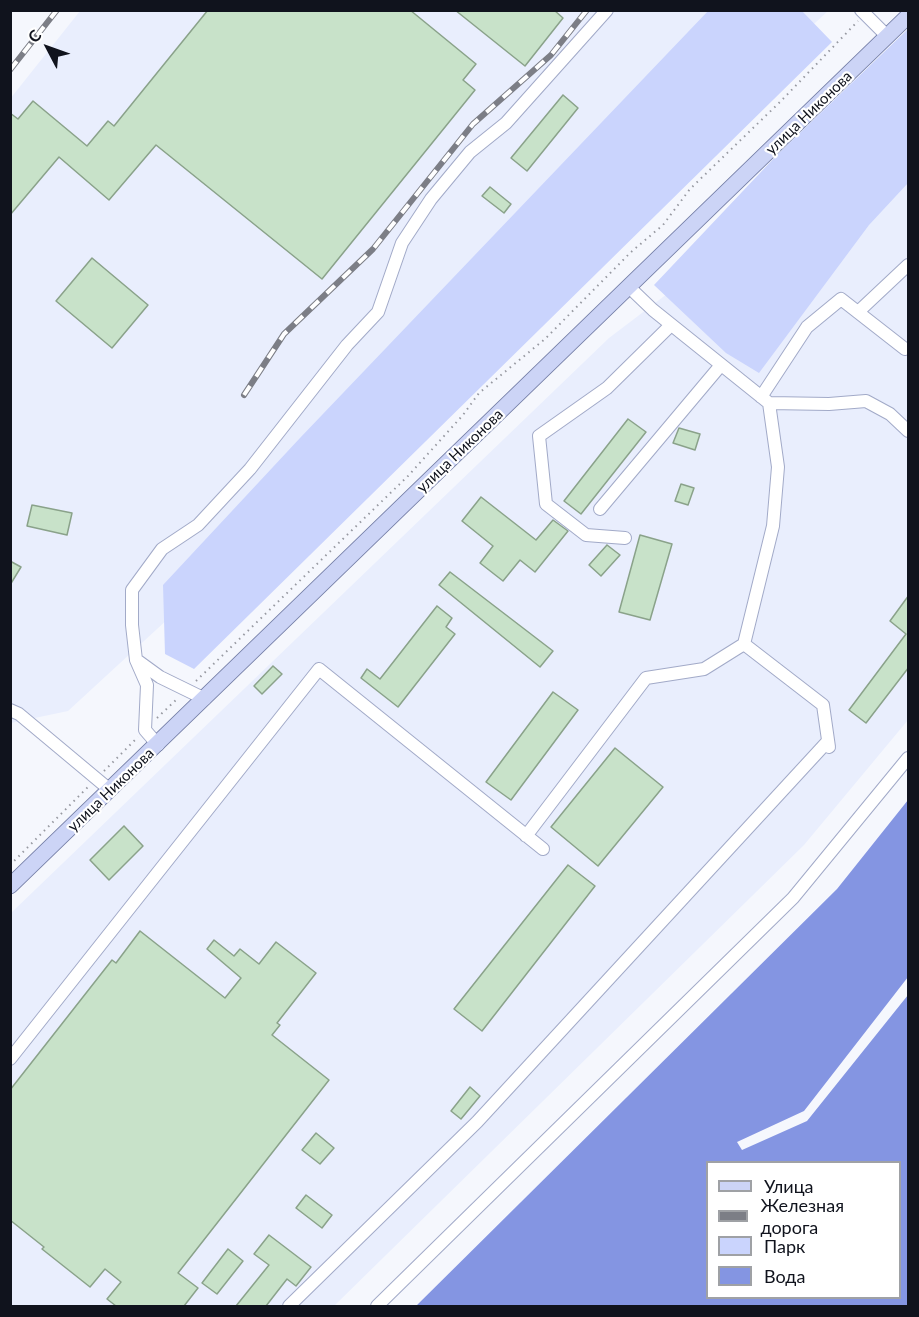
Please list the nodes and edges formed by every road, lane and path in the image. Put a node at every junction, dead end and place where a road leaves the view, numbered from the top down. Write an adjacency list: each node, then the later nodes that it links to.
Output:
1 (607, 10): 16 (street)
2 (863, 12): 4 (street); 17 (path)
3 (909, 16): 4 (main road, улица Никонова)
4 (887, 36): 6 (main road, улица Никонова)
5 (909, 265): 7 (street)
6 (629, 287): 8 (street); 18 (main road, улица Никонова)
7 (858, 312): 9 (street); 11 (street)
8 (671, 324): 10 (street); 14 (street)
9 (905, 349)
10 (721, 365): 11 (street); 13 (street)
11 (765, 400): 12 (street); 15 (street)
12 (909, 430)
13 (600, 509)
14 (625, 538)
15 (744, 644): 25 (street); 29 (street)
16 (136, 660): 17 (street); 20 (street)
17 (186, 690): 18 (street); 20 (path)
18 (205, 699): 21 (main road, улица Никонова)
19 (10, 710): 23 (street)
20 (145, 730): 21 (street); 23 (path)
21 (158, 745): 24 (main road, улица Никонова)
22 (909, 758): 30 (street)
23 (97, 778): 24 (street); 27 (path)
24 (110, 790): 27 (main road, улица Никонова)
25 (526, 836): 26 (street); 28 (street)
26 (543, 849)
27 (13, 877)
28 (10, 1059)
29 (289, 1306)
30 (377, 1306)

